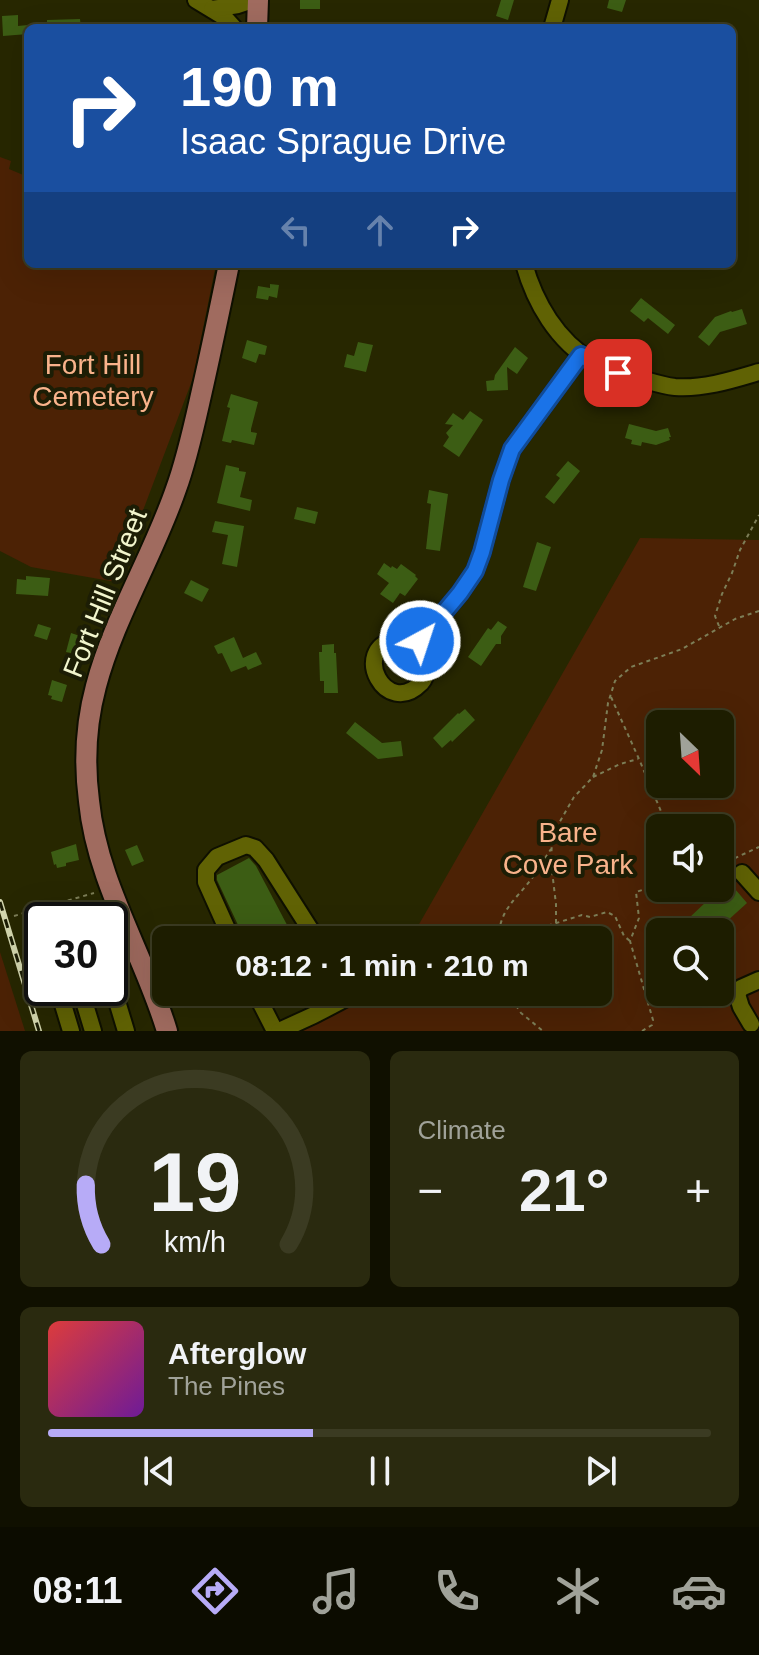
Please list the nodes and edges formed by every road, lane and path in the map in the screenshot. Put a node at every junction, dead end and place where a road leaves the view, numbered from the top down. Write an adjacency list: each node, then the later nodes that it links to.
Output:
1 (196, 0): 4 (street)
2 (256, 0): 4 (street); 6 (main road)
3 (560, 0): 7 (street)
4 (212, 9): 5 (street)
5 (229, 24)
6 (257, 24)
7 (553, 24)
8 (228, 268): 24 (main road, Fort Hill Street)
9 (525, 268): 10 (street)
10 (581, 355): 11 (street); 15 (street)
11 (759, 372)
12 (759, 515): 14 (path)
13 (759, 611): 14 (path)
14 (719, 627): 16 (path)
15 (420, 641)
16 (610, 695): 17 (path); 18 (path)
17 (639, 759): 18 (path); 19 (path)
18 (593, 777): 21 (path)
19 (662, 814)
20 (759, 847): 22 (path)
21 (551, 848): 28 (path); 31 (path)
22 (734, 859)
23 (742, 873): 26 (street)
24 (110, 886): 27 (path); 46 (main road, Fort Hill Street)
25 (646, 889): 33 (path)
26 (759, 892)
27 (14, 916)
28 (556, 923): 32 (path); 33 (path)
29 (226, 926): 30 (street)
30 (308, 926)
31 (499, 926)
32 (546, 926)
33 (630, 941): 49 (path)
34 (759, 980): 42 (street)
35 (64, 1006): 41 (street)
36 (86, 1006): 41 (street); 44 (street)
37 (118, 1006): 45 (street)
38 (263, 1006): 47 (street)
39 (330, 1006): 47 (street)
40 (516, 1006): 48 (path)
41 (66, 1013): 43 (street)
42 (755, 1022): 50 (street)
43 (71, 1031)
44 (93, 1031)
45 (126, 1031)
46 (167, 1031)
47 (277, 1031)
48 (543, 1031)
49 (642, 1031)
50 (735, 1031)

